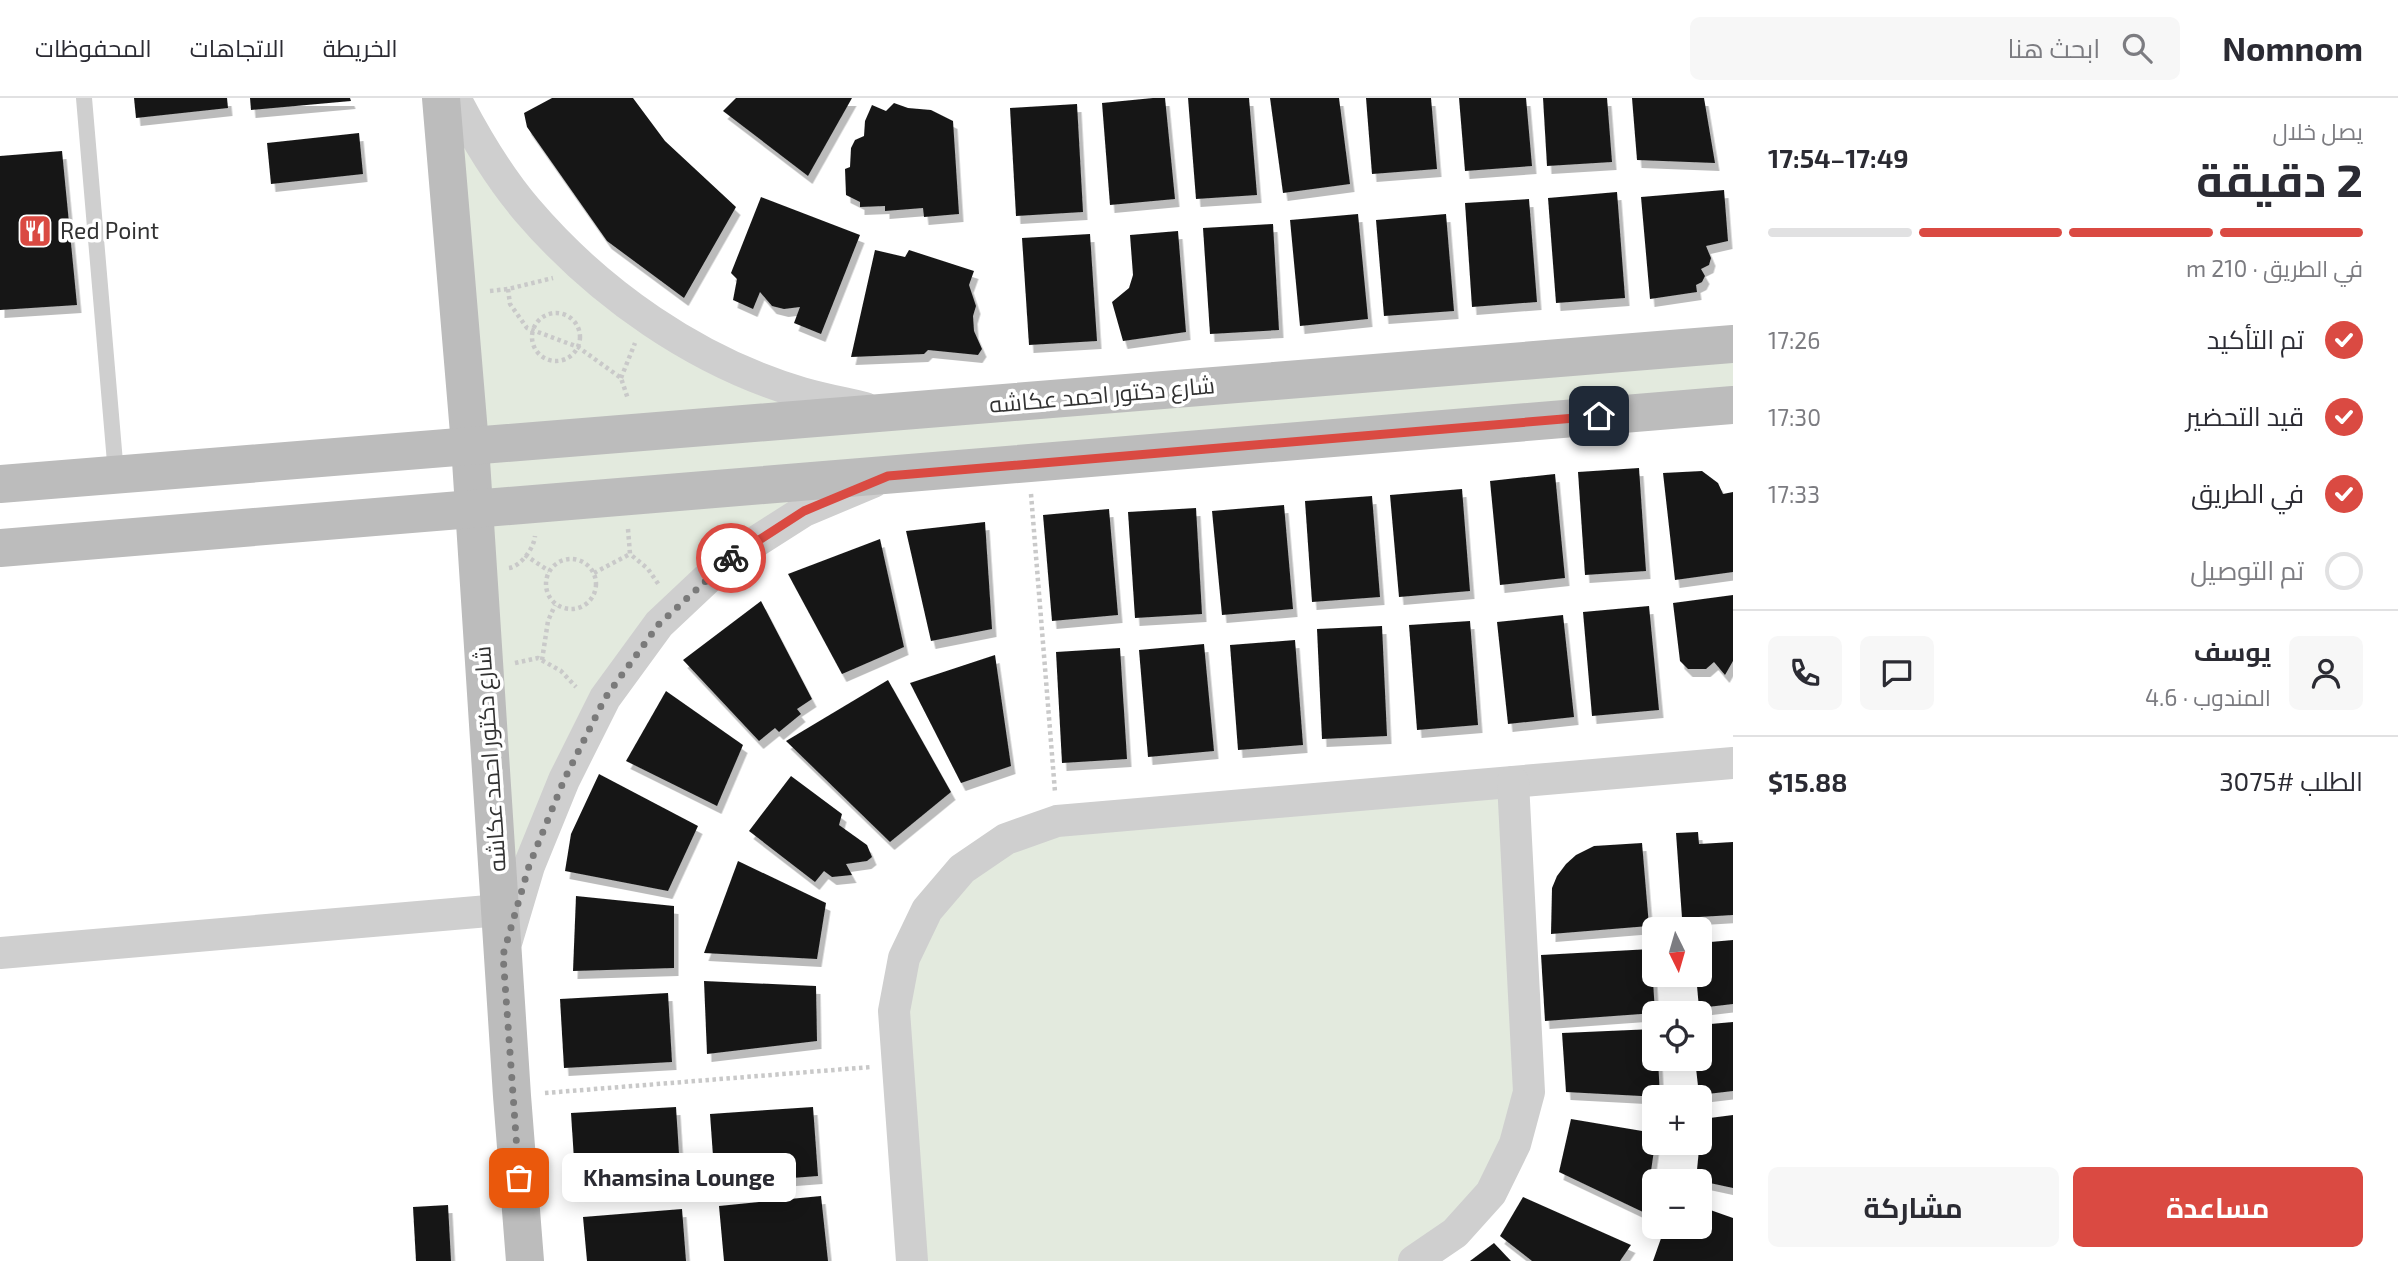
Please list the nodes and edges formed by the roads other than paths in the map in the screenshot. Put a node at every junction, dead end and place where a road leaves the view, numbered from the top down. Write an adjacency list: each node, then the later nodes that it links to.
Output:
1 (84, 98): 10 (lane)
2 (441, 98): 8 (street, شارع دكتور احمد عكاشه)
3 (455, 98): 7 (street)
4 (1727, 340): 5 (street, شارع دكتور احمد عكاشه)
5 (1220, 385): 7 (street, شارع دكتور احمد عكاشه); 9 (street)
6 (1724, 411): 9 (street)
7 (883, 412): 8 (street, شارع دكتور احمد عكاشه)
8 (470, 445): 10 (street, شارع دكتور احمد عكاشه); 13 (street, شارع دكتور احمد عكاشه)
9 (1225, 446): 11 (street)
10 (116, 474): 12 (street, شارع دكتور احمد عكاشه)
11 (888, 476): 13 (street); 19 (street)
12 (0, 484)
13 (474, 509): 14 (street); 17 (street, شارع دكتور احمد عكاشه)
14 (0, 548)
15 (1733, 763): 16 (street)
16 (1513, 782): 21 (street); 22 (street)
17 (500, 910): 18 (street); 19 (street, شارع دكتور احمد عكاشه)
18 (0, 953)
19 (503, 955): 20 (street, شارع دكتور احمد عكاشه)
20 (525, 1261)
21 (912, 1261)
22 (1413, 1261)

